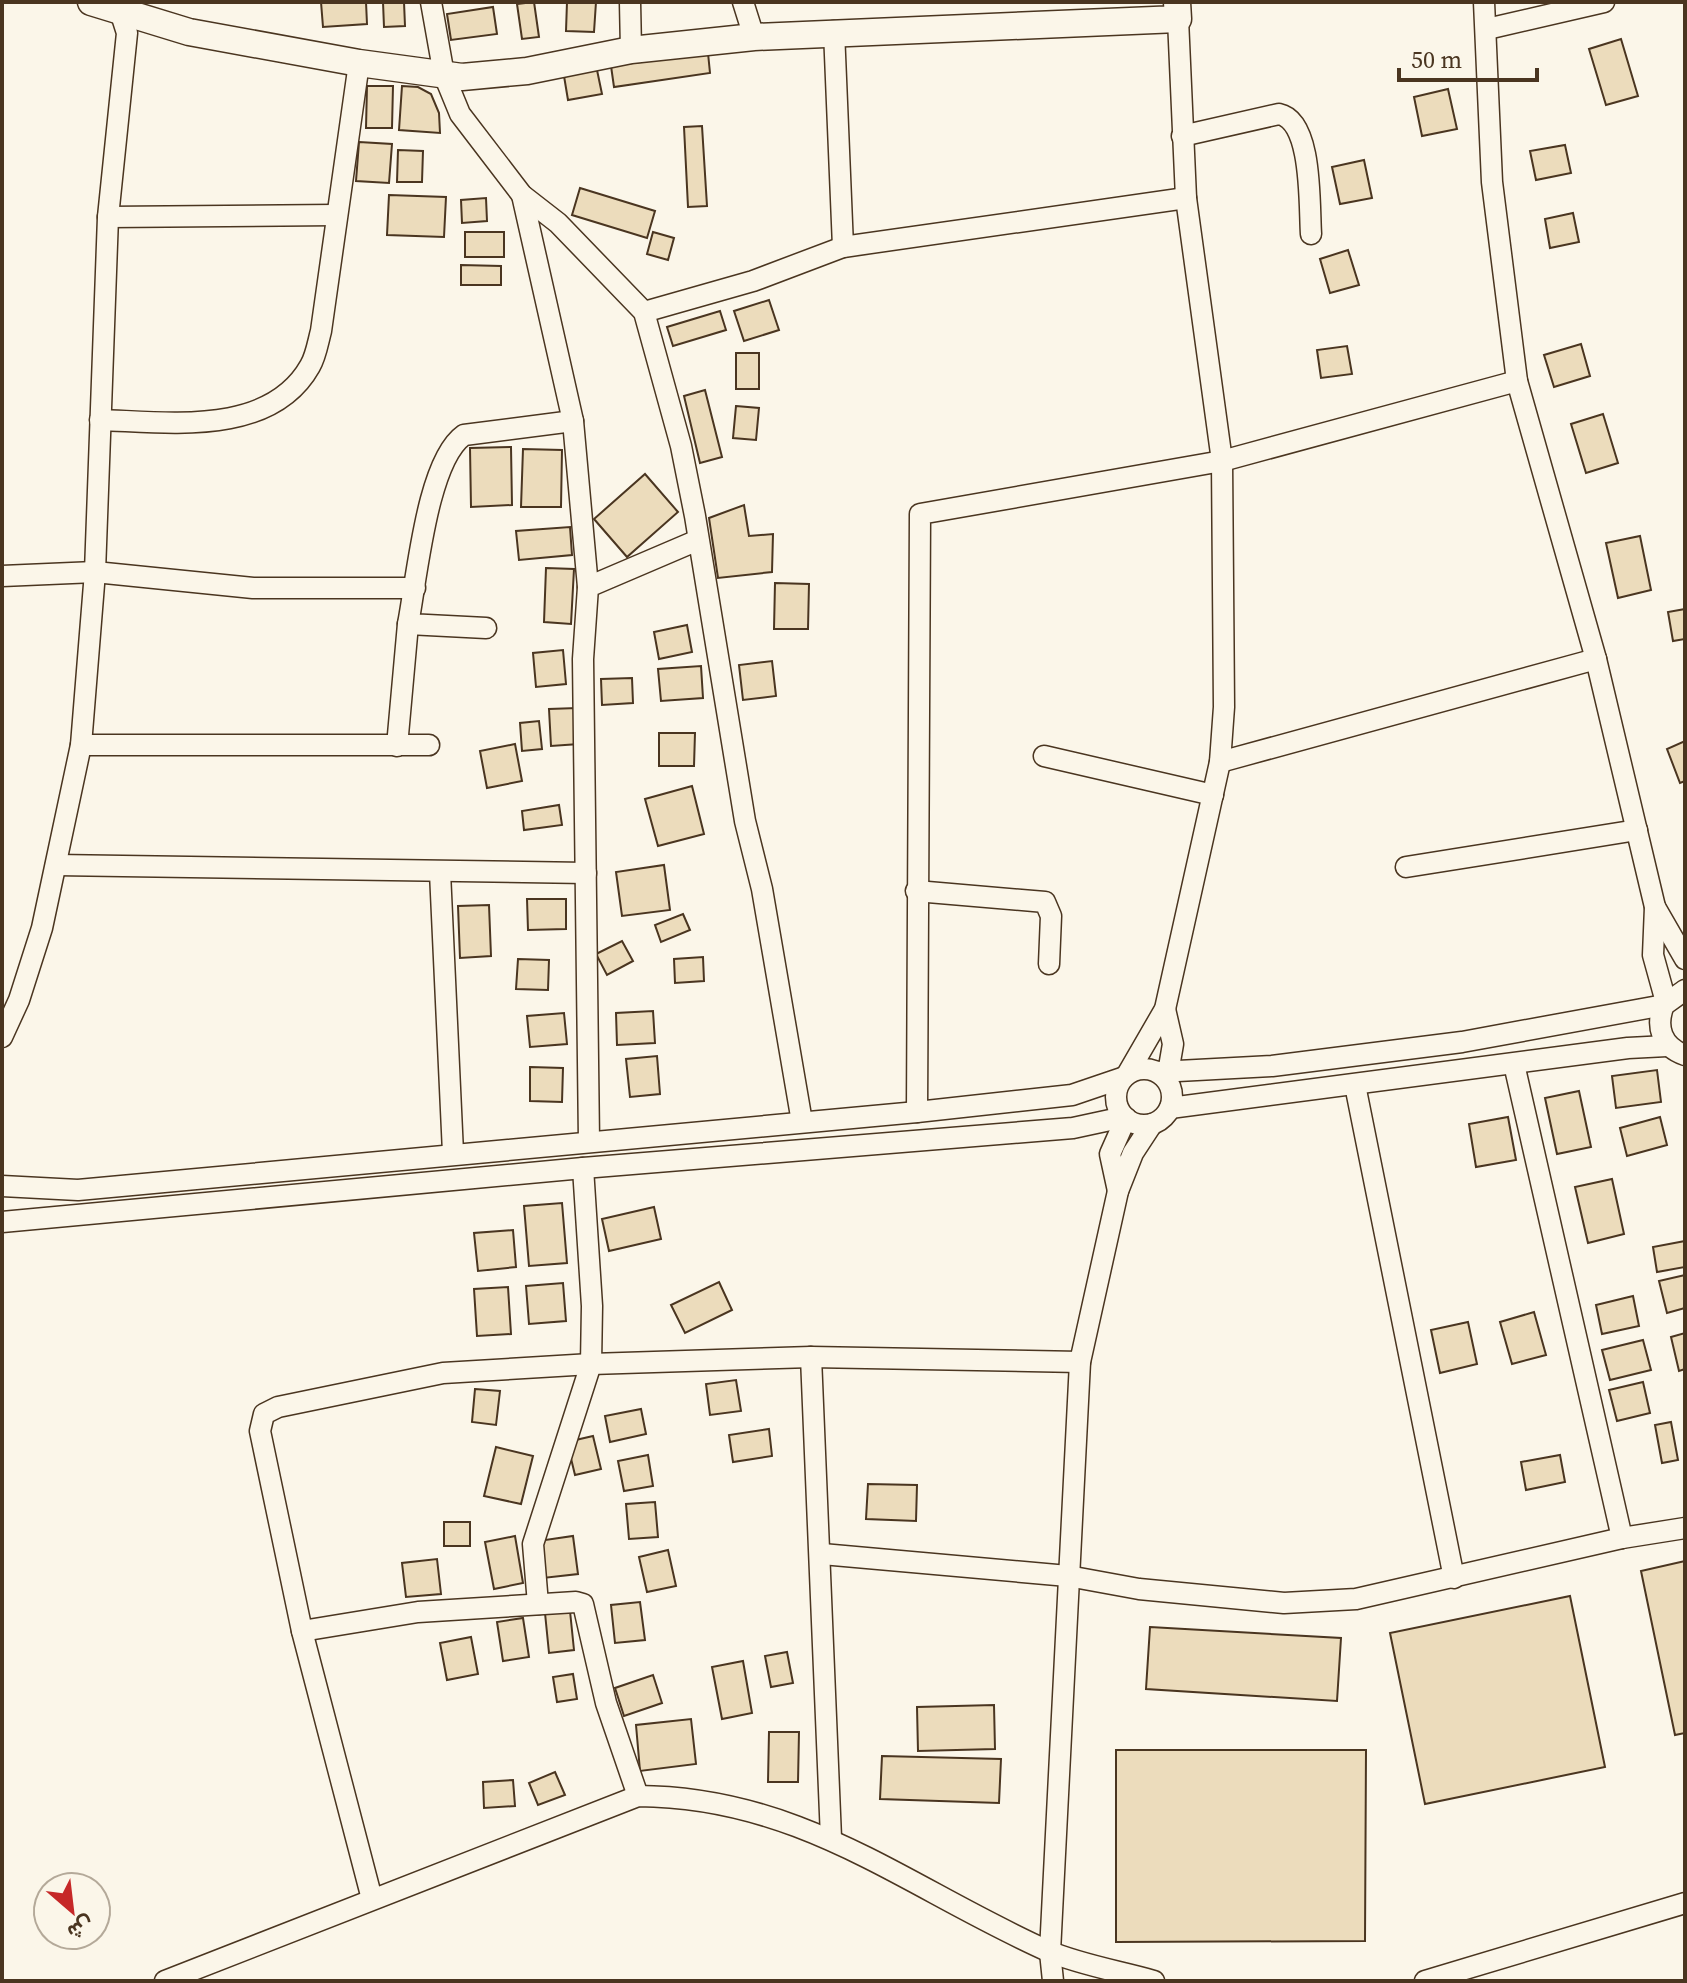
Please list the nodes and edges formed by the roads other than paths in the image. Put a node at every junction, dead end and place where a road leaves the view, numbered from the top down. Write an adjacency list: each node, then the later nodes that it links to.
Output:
1 (91, 2): 8 (main road)
2 (431, 2): 14 (street)
3 (630, 2): 12 (street)
4 (743, 2): 11 (street)
5 (1484, 2): 9 (street)
6 (1604, 2): 9 (street)
7 (1178, 10): 10 (main road); 15 (street)
8 (130, 13): 13 (main road); 19 (street)
9 (1487, 29): 23 (street)
10 (834, 31): 11 (main road); 21 (street)
11 (754, 37): 12 (main road)
12 (631, 50): 14 (main road)
13 (359, 63): 14 (main road); 18 (street)
14 (444, 75): 16 (street)
15 (1182, 136): 17 (street); 20 (street)
16 (522, 195): 22 (street); 25 (street)
17 (1186, 198): 21 (street); 26 (street)
18 (336, 215): 19 (street); 24 (street)
19 (108, 217): 24 (street)
20 (1311, 234)
21 (843, 247): 22 (street)
22 (644, 312): 27 (street)
23 (1517, 381): 26 (street); 34 (street)
24 (100, 420): 28 (street)
25 (573, 421): 30 (street); 31 (street)
26 (1222, 461): 39 (street); 46 (street)
27 (698, 540): 30 (street); 62 (street)
28 (95, 572): 29 (street); 31 (street); 35 (street)
29 (2, 576)
30 (588, 587): 45 (street)
31 (415, 588): 32 (street)
32 (408, 624): 33 (street); 37 (street)
33 (486, 628)
34 (1596, 659): 39 (street); 41 (street)
35 (81, 745): 37 (street); 42 (street)
36 (429, 745): 37 (street)
37 (397, 746)
38 (1044, 756): 40 (street)
39 (1220, 762): 40 (street)
40 (1213, 795): 52 (street)
41 (1637, 830): 43 (street); 47 (street)
42 (56, 865): 44 (street); 53 (street)
43 (1406, 867)
44 (440, 872): 45 (street); 66 (street)
45 (586, 873): 65 (street)
46 (916, 891): 49 (street); 60 (street)
47 (1655, 907): 48 (street); 51 (street)
48 (1685, 959)
49 (1049, 964)
50 (1685, 990): 51 (street)
51 (1665, 1004): 54 (street); 56 (street)
52 (1165, 1009): 56 (street); 57 (street)
53 (2, 1037)
54 (1676, 1050): 55 (street)
55 (1514, 1064): 58 (street); 76 (street)
56 (1165, 1074): 57 (street); 59 (street)
57 (1125, 1075): 60 (street); 61 (street)
58 (1355, 1085): 59 (street); 79 (street)
59 (1170, 1108): 63 (street)
60 (917, 1112): 62 (street)
61 (1125, 1118): 63 (street); 64 (street); 67 (street)
62 (802, 1122): 65 (street)
63 (1152, 1124): 70 (street)
64 (1073, 1128): 67 (street); 68 (street)
65 (589, 1141): 66 (street)
66 (453, 1153): 69 (street)
67 (1110, 1154): 70 (street)
68 (583, 1168): 71 (street); 74 (street)
69 (2, 1186)
70 (1118, 1191): 73 (street)
71 (2, 1222)
72 (811, 1357): 73 (street); 74 (street); 77 (street)
73 (1080, 1362): 78 (street)
74 (591, 1364): 80 (street); 81 (street)
75 (1685, 1528): 76 (street)
76 (1622, 1538): 79 (street)
77 (822, 1554): 78 (street); 83 (street)
78 (1068, 1576): 79 (street); 86 (street)
79 (1454, 1578)
80 (538, 1604): 81 (street); 82 (street)
81 (302, 1631): 84 (street)
82 (638, 1796): 83 (street); 84 (street)
83 (831, 1838): 86 (street)
84 (372, 1899): 87 (street)
85 (1685, 1903): 90 (street)
86 (1050, 1952): 88 (street); 89 (street)
87 (165, 1981)
88 (1053, 1981)
89 (1154, 1981)
90 (1425, 1981)

